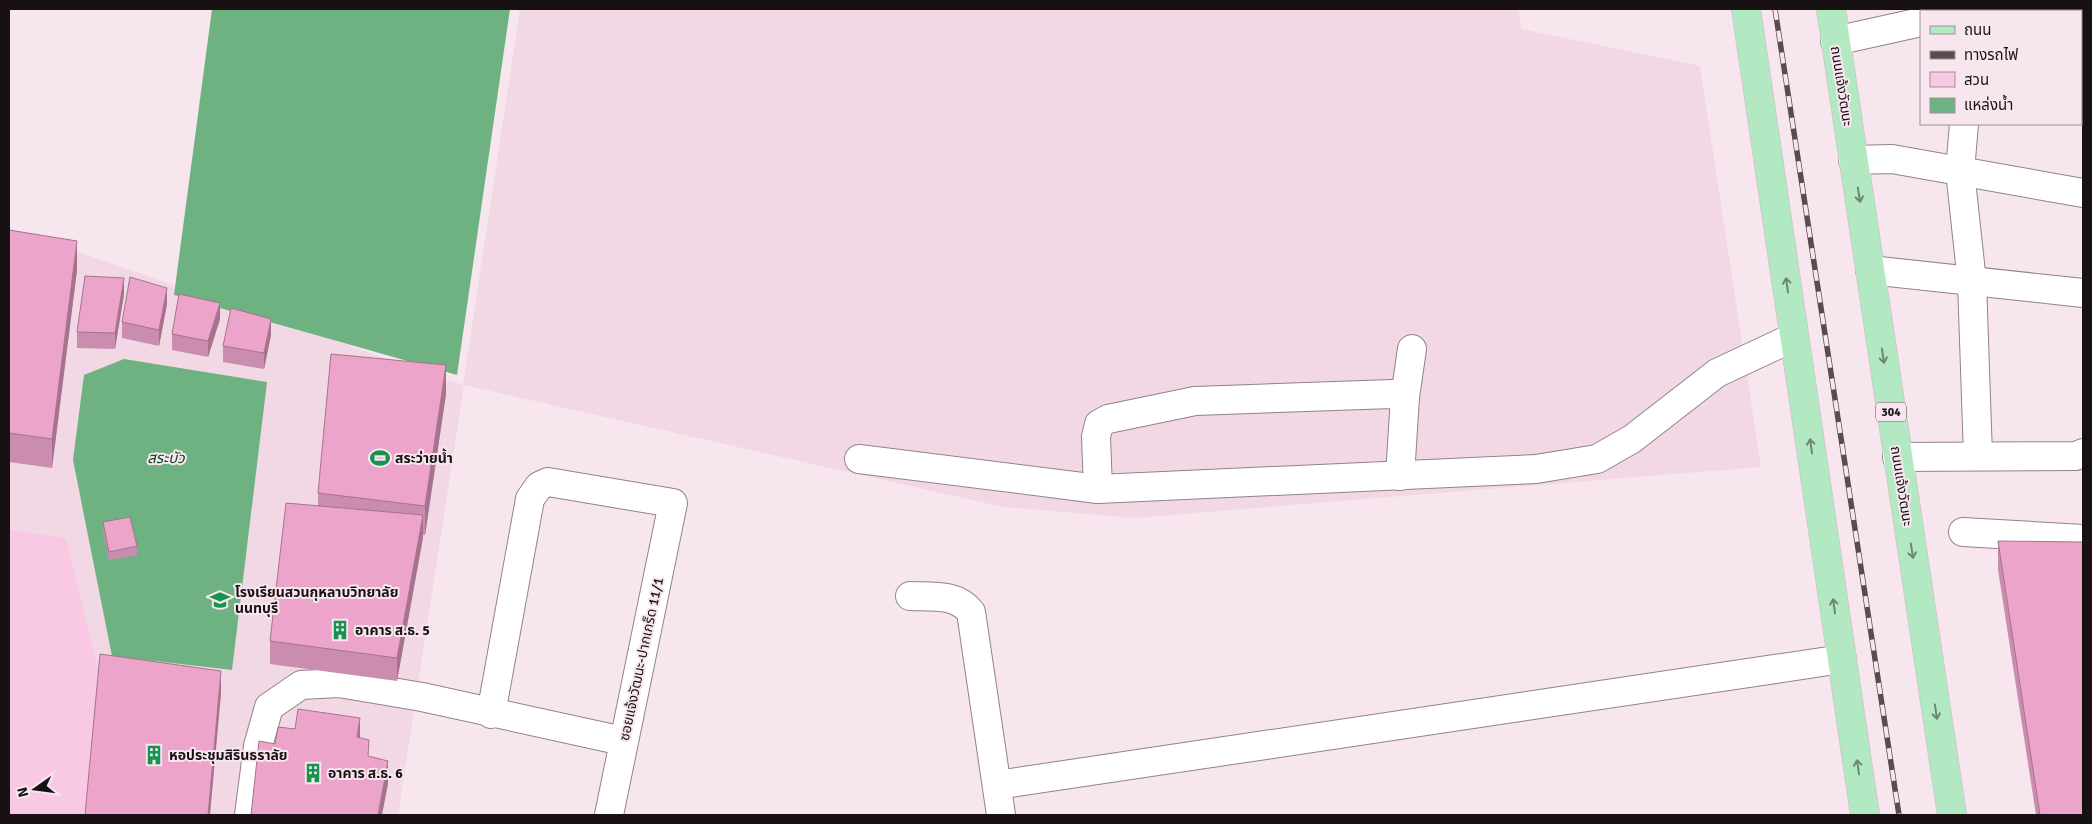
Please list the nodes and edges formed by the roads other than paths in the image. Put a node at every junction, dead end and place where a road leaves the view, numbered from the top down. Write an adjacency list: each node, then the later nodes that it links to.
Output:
1 (1746, 9): 12 (main road, one-way to 1)
2 (1831, 9): 4 (main road, ถนนแจ้งวัฒนะ / 304)
3 (1920, 22): 4 (street)
4 (1835, 42): 6 (main road, ถนนแจ้งวัฒนะ / 304)
5 (1964, 125): 7 (street)
6 (1853, 160): 7 (street); 9 (main road, ถนนแจ้งวัฒนะ / 304, one-way to 9)
7 (1960, 171): 8 (street); 10 (street)
8 (2083, 193)
9 (1870, 270): 10 (street); 17 (main road, ถนนแจ้งวัฒนะ / 304, one-way to 17)
10 (1972, 282): 11 (street); 16 (street)
11 (2083, 293)
12 (1794, 337): 19 (street); 24 (main road, one-way to 12)
13 (1412, 349): 14 (street)
14 (1405, 398): 19 (street); 20 (street)
15 (2083, 453): 16 (street)
16 (1978, 456): 17 (street)
17 (1897, 457): 32 (main road, ถนนแจ้งวัฒนะ / 304, one-way to 32)
18 (859, 459): 20 (street)
19 (1400, 476): 20 (street)
20 (1098, 489)
21 (1963, 532): 22 (street)
22 (2083, 539)
23 (910, 596): 27 (street)
24 (1842, 659): 27 (street); 31 (main road, one-way to 24)
25 (491, 714): 26 (street); 26 (street, ซอยแจ้งวัฒนะ-ปากเกร็ด 11/1); 28 (street)
26 (623, 741): 29 (street, ซอยแจ้งวัฒนะ-ปากเกร็ด 11/1)
27 (997, 785): 30 (street)
28 (249, 815)
29 (609, 815)
30 (1000, 815)
31 (1865, 815)
32 (1952, 815)

